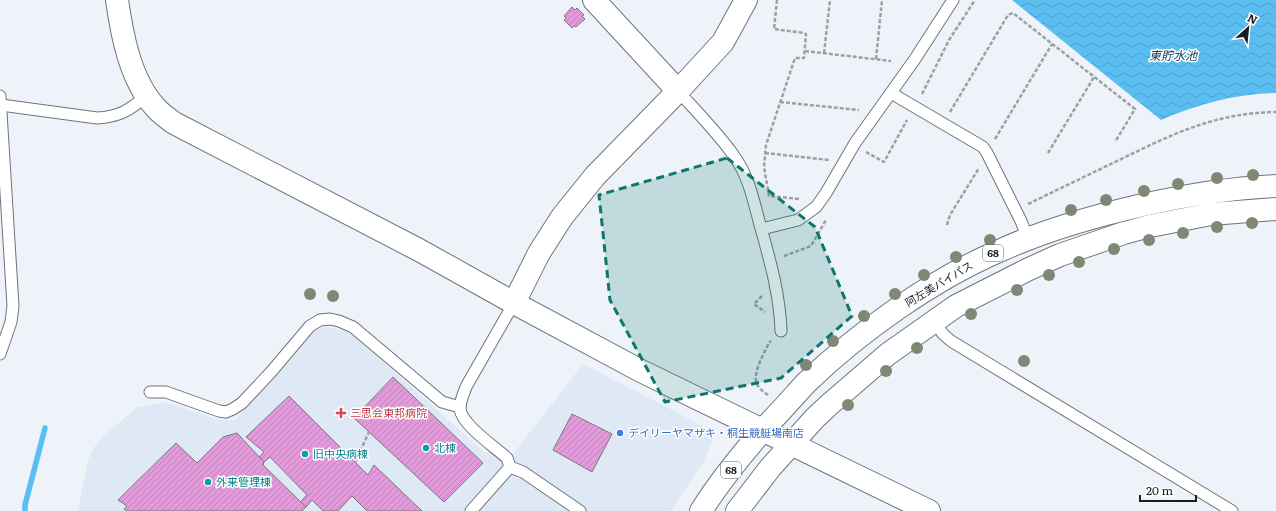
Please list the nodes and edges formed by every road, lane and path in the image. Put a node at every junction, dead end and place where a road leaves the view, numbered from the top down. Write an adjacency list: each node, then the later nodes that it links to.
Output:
1 (117, 0): 17 (street)
2 (594, 0): 15 (street)
3 (746, 0): 15 (street)
4 (777, 0): 10 (path)
5 (830, 0): 11 (path)
6 (882, 0): 12 (path)
7 (952, 0): 16 (lane)
8 (975, 0): 18 (path)
9 (1052, 44): 14 (path); 22 (path); 28 (path)
10 (805, 51): 11 (path); 20 (path)
11 (824, 53): 12 (path)
12 (876, 59): 13 (path)
13 (890, 61)
14 (1094, 77): 25 (path); 29 (path)
15 (678, 91): 37 (lane); 41 (street)
16 (891, 93): 28 (lane); 30 (lane)
17 (146, 96): 19 (lane); 41 (street)
18 (921, 97)
19 (0, 100): 44 (lane)
20 (780, 102): 21 (path); 27 (path)
21 (859, 110)
22 (944, 111)
23 (1276, 112): 34 (path)
24 (909, 117): 26 (path)
25 (1116, 142)
26 (864, 151)
27 (765, 153): 30 (path); 32 (path)
28 (987, 153): 34 (lane); 36 (path)
29 (1048, 153)
30 (842, 164): 37 (lane)
31 (1276, 186): 38 (street, 阿左美バイパス / 68)
32 (800, 199)
33 (1276, 208): 42 (street, 68)
34 (1014, 210): 38 (lane)
35 (826, 218): 39 (path)
36 (947, 225)
37 (762, 229): 43 (lane)
38 (1028, 239): 48 (street, 阿左美バイパス / 68)
39 (781, 257)
40 (763, 294): 43 (path)
41 (514, 302): 47 (lane); 48 (street)
42 (936, 320): 50 (street, 68); 58 (lane)
43 (781, 331): 46 (path)
44 (0, 354)
45 (150, 392): 47 (lane)
46 (768, 395)
47 (460, 407): 52 (lane)
48 (763, 430): 50 (street); 55 (street, 阿左美バイパス / 68)
49 (369, 432): 51 (path)
50 (792, 444): 56 (street, 68); 57 (street)
51 (355, 462)
52 (510, 467): 53 (lane); 54 (lane)
53 (471, 511)
54 (580, 511)
55 (701, 511)
56 (737, 511)
57 (929, 511)
58 (1232, 511)

